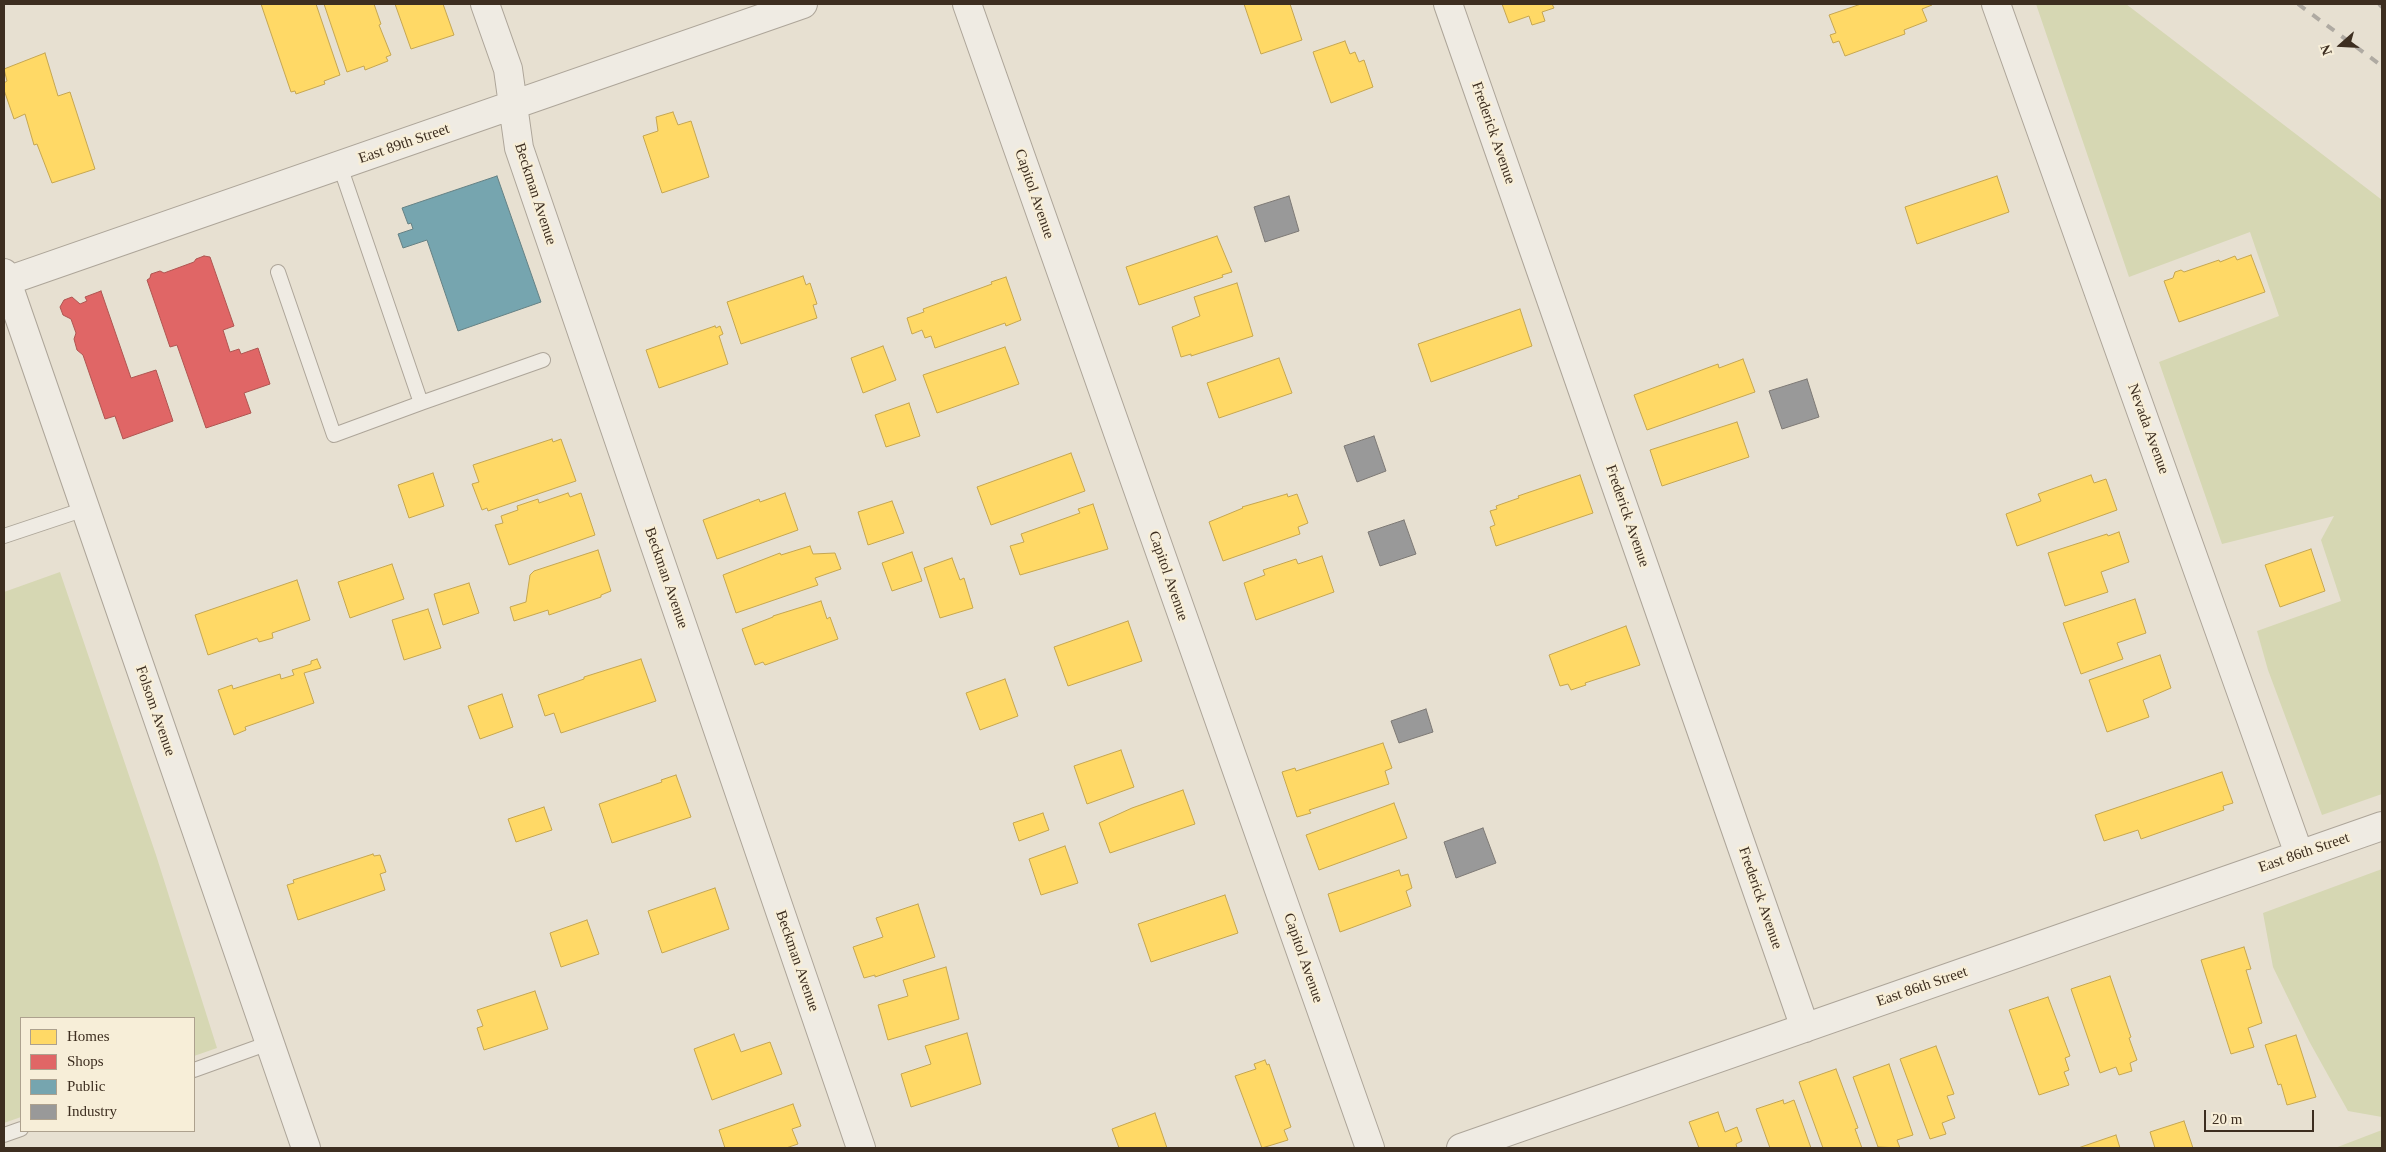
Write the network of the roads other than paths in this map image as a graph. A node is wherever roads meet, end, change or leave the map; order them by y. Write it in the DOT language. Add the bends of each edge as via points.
graph roads {
  1 [pos="485,4"];
  2 [pos="802,4"];
  3 [pos="967,4"];
  4 [pos="1448,4"];
  5 [pos="1996,4"];
  6 [pos="512,107"];
  7 [pos="340,166"];
  8 [pos="278,272"];
  9 [pos="5,278"];
  10 [pos="543,360"];
  11 [pos="421,403"];
  12 [pos="85,509"];
  13 [pos="4,536"];
  14 [pos="2382,826"];
  15 [pos="2300,854"];
  16 [pos="1805,1028"];
  17 [pos="270,1043"];
  18 [pos="195,1070"];
  19 [pos="20,1129"];
  20 [pos="4,1136"];
  21 [pos="306,1148"];
  22 [pos="861,1148"];
  23 [pos="1370,1148"];
  24 [pos="1461,1148"];
  1 -- 6 [label="street, Beckman Avenue" via="508,69"];
  2 -- 6 [label="street, East 89th Street"];
  3 -- 23 [label="street, Capitol Avenue"];
  4 -- 16 [label="street, Frederick Avenue"];
  5 -- 15 [label="street, Nevada Avenue"];
  6 -- 7 [label="street, East 89th Street"];
  6 -- 22 [label="street, Beckman Avenue" via="518,148"];
  7 -- 9 [label="street, East 89th Street"];
  7 -- 11 [label="lane"];
  8 -- 11 [label="lane" via="334,435"];
  9 -- 12 [label="street, Folsom Avenue"];
  10 -- 11 [label="lane"];
  12 -- 13 [label="lane"];
  12 -- 17 [label="street, Folsom Avenue"];
  14 -- 15 [label="street, East 86th Street"];
  15 -- 16 [label="street, East 86th Street"];
  16 -- 24 [label="street, East 86th Street"];
  17 -- 18 [label="lane"];
  17 -- 21 [label="street, Folsom Avenue"];
  19 -- 20 [label="lane"];
}
